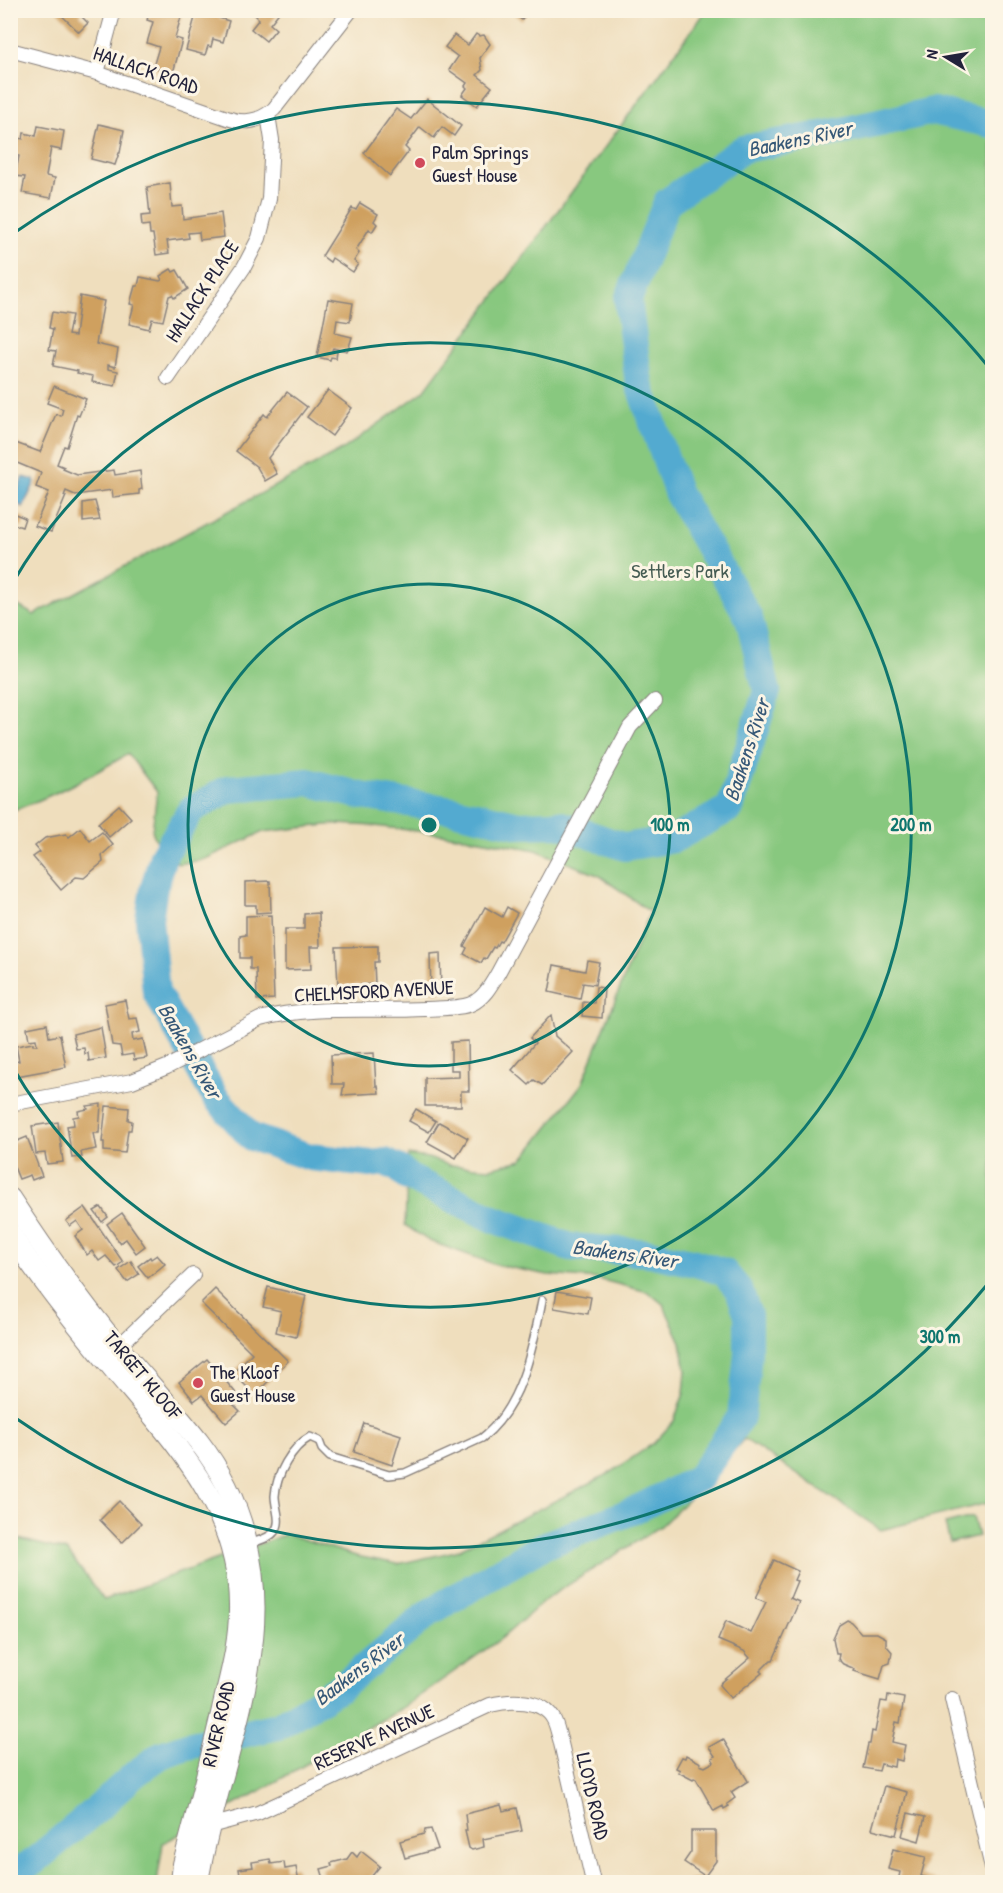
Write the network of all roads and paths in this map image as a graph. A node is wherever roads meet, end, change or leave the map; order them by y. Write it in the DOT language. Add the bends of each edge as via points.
graph roads {
  1 [pos="114,10"];
  2 [pos="351,10"];
  3 [pos="10,50"];
  4 [pos="97,73"];
  5 [pos="268,115"];
  6 [pos="168,378"];
  7 [pos="655,701"];
  8 [pos="10,1104"];
  9 [pos="10,1198"];
  10 [pos="10,1233"];
  11 [pos="193,1275"];
  12 [pos="542,1300"];
  13 [pos="118,1347"];
  14 [pos="249,1544"];
  15 [pos="244,1564"];
  16 [pos="952,1699"];
  17 [pos="554,1718"];
  18 [pos="206,1821"];
  19 [pos="993,1868"];
  20 [pos="181,1882"];
  21 [pos="198,1882"];
  22 [pos="593,1882"];
  1 -- 4 [label="street"];
  2 -- 5 [label="street"];
  3 -- 4 [label="street, HALLACK ROAD"];
  4 -- 5 [label="street, HALLACK ROAD" via="236,121"];
  5 -- 6 [label="street, HALLACK PLACE" via="272,140 269,199 259,238 244,267"];
  7 -- 8 [label="street, CHELMSFORD AVENUE" via="630,727 493,982 473,1003 273,1016 132,1081"];
  9 -- 13 [label="main road, TARGET KLOOF"];
  10 -- 15 [label="main road, TARGET KLOOF" via="113,1368 178,1445"];
  11 -- 13 [label="street"];
  12 -- 14 [label="lane" via="533,1348 517,1390 506,1412 482,1438 389,1475 330,1457 319,1441 310,1437 291,1455 277,1484 279,1520 274,1532"];
  13 -- 14 [label="main road, TARGET KLOOF" via="200,1443 233,1500"];
  14 -- 15 [label="main road, TARGET KLOOF"];
  15 -- 18 [label="main road, RIVER ROAD" via="232,1667"];
  16 -- 19 [label="street"];
  17 -- 18 [label="street, RESERVE AVENUE" via="528,1703 490,1705 258,1813"];
  17 -- 22 [label="street, LLOYD ROAD"];
  18 -- 20 [label="main road, RIVER ROAD" via="183,1864"];
  18 -- 21 [label="main road, RIVER ROAD"];
}
